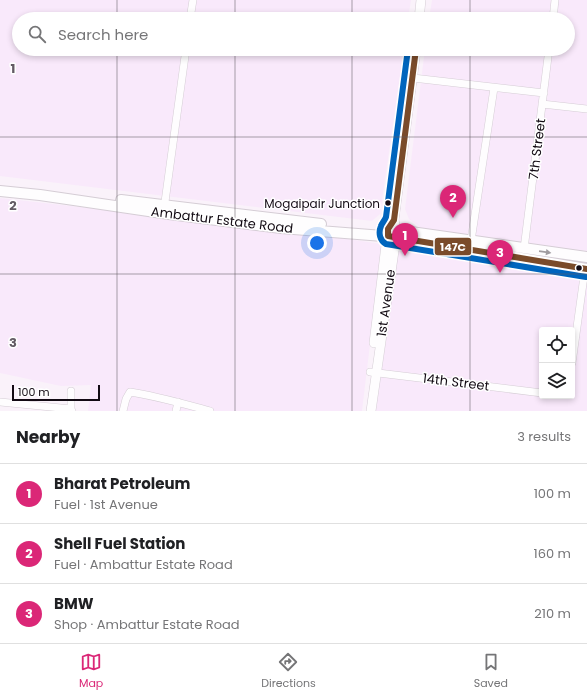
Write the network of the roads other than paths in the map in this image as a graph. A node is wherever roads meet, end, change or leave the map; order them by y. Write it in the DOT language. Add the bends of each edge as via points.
graph roads {
  1 [pos="193,0"];
  2 [pos="421,0"];
  3 [pos="555,0"];
  4 [pos="191,12"];
  5 [pos="420,12"];
  6 [pos="554,12"];
  7 [pos="185,56"];
  8 [pos="415,56"];
  9 [pos="548,56"];
  10 [pos="413,78"];
  11 [pos="494,88"];
  12 [pos="544,93"];
  13 [pos="542,104"];
  14 [pos="587,109"];
  15 [pos="0,186"];
  16 [pos="0,191"];
  17 [pos="164,209"];
  18 [pos="392,231"];
  19 [pos="472,241"];
  20 [pos="524,249"];
  21 [pos="587,257"];
  22 [pos="586,269"];
  23 [pos="575,343"];
  24 [pos="373,372"];
  25 [pos="71,391"];
  26 [pos="539,393"];
  27 [pos="0,402"];
  28 [pos="178,402"];
  29 [pos="71,410"];
  30 [pos="123,411"];
  31 [pos="176,411"];
  32 [pos="210,411"];
  33 [pos="365,411"];
  34 [pos="371,411"];
  1 -- 4 [label="street"];
  2 -- 5 [label="main road"];
  3 -- 6 [label="street"];
  7 -- 17 [label="street"];
  8 -- 10 [label="main road, 1st Avenue"];
  9 -- 12 [label="street, 7th Street"];
  10 -- 11 [label="street"];
  10 -- 18 [label="main road, 1st Avenue"];
  11 -- 12 [label="street"];
  11 -- 19 [label="street"];
  12 -- 13 [label="street, 7th Street"];
  13 -- 14 [label="street"];
  13 -- 20 [label="street, 7th Street"];
  15 -- 17 [label="main road, Ambattur Estate Road"];
  16 -- 17 [label="main road, Ambattur Estate Road"];
  17 -- 18 [label="main road, Ambattur Estate Road"];
  18 -- 19 [label="main road, Ambattur Estate Road"];
  18 -- 22 [label="main road, Ambattur Estate Road"];
  18 -- 24 [label="main road, 1st Avenue"];
  19 -- 20 [label="main road, Ambattur Estate Road"];
  20 -- 21 [label="main road, Ambattur Estate Road, one-way"];
  22 -- 23 [label="street"];
  24 -- 26 [label="street, 14th Street"];
  24 -- 33 [label="main road, 1st Avenue"];
  24 -- 34 [label="main road, 1st Avenue"];
  25 -- 29 [label="street"];
  27 -- 29 [label="street"];
  28 -- 30 [label="street" via="130,392"];
  28 -- 31 [label="street"];
  28 -- 32 [label="street"];
}
